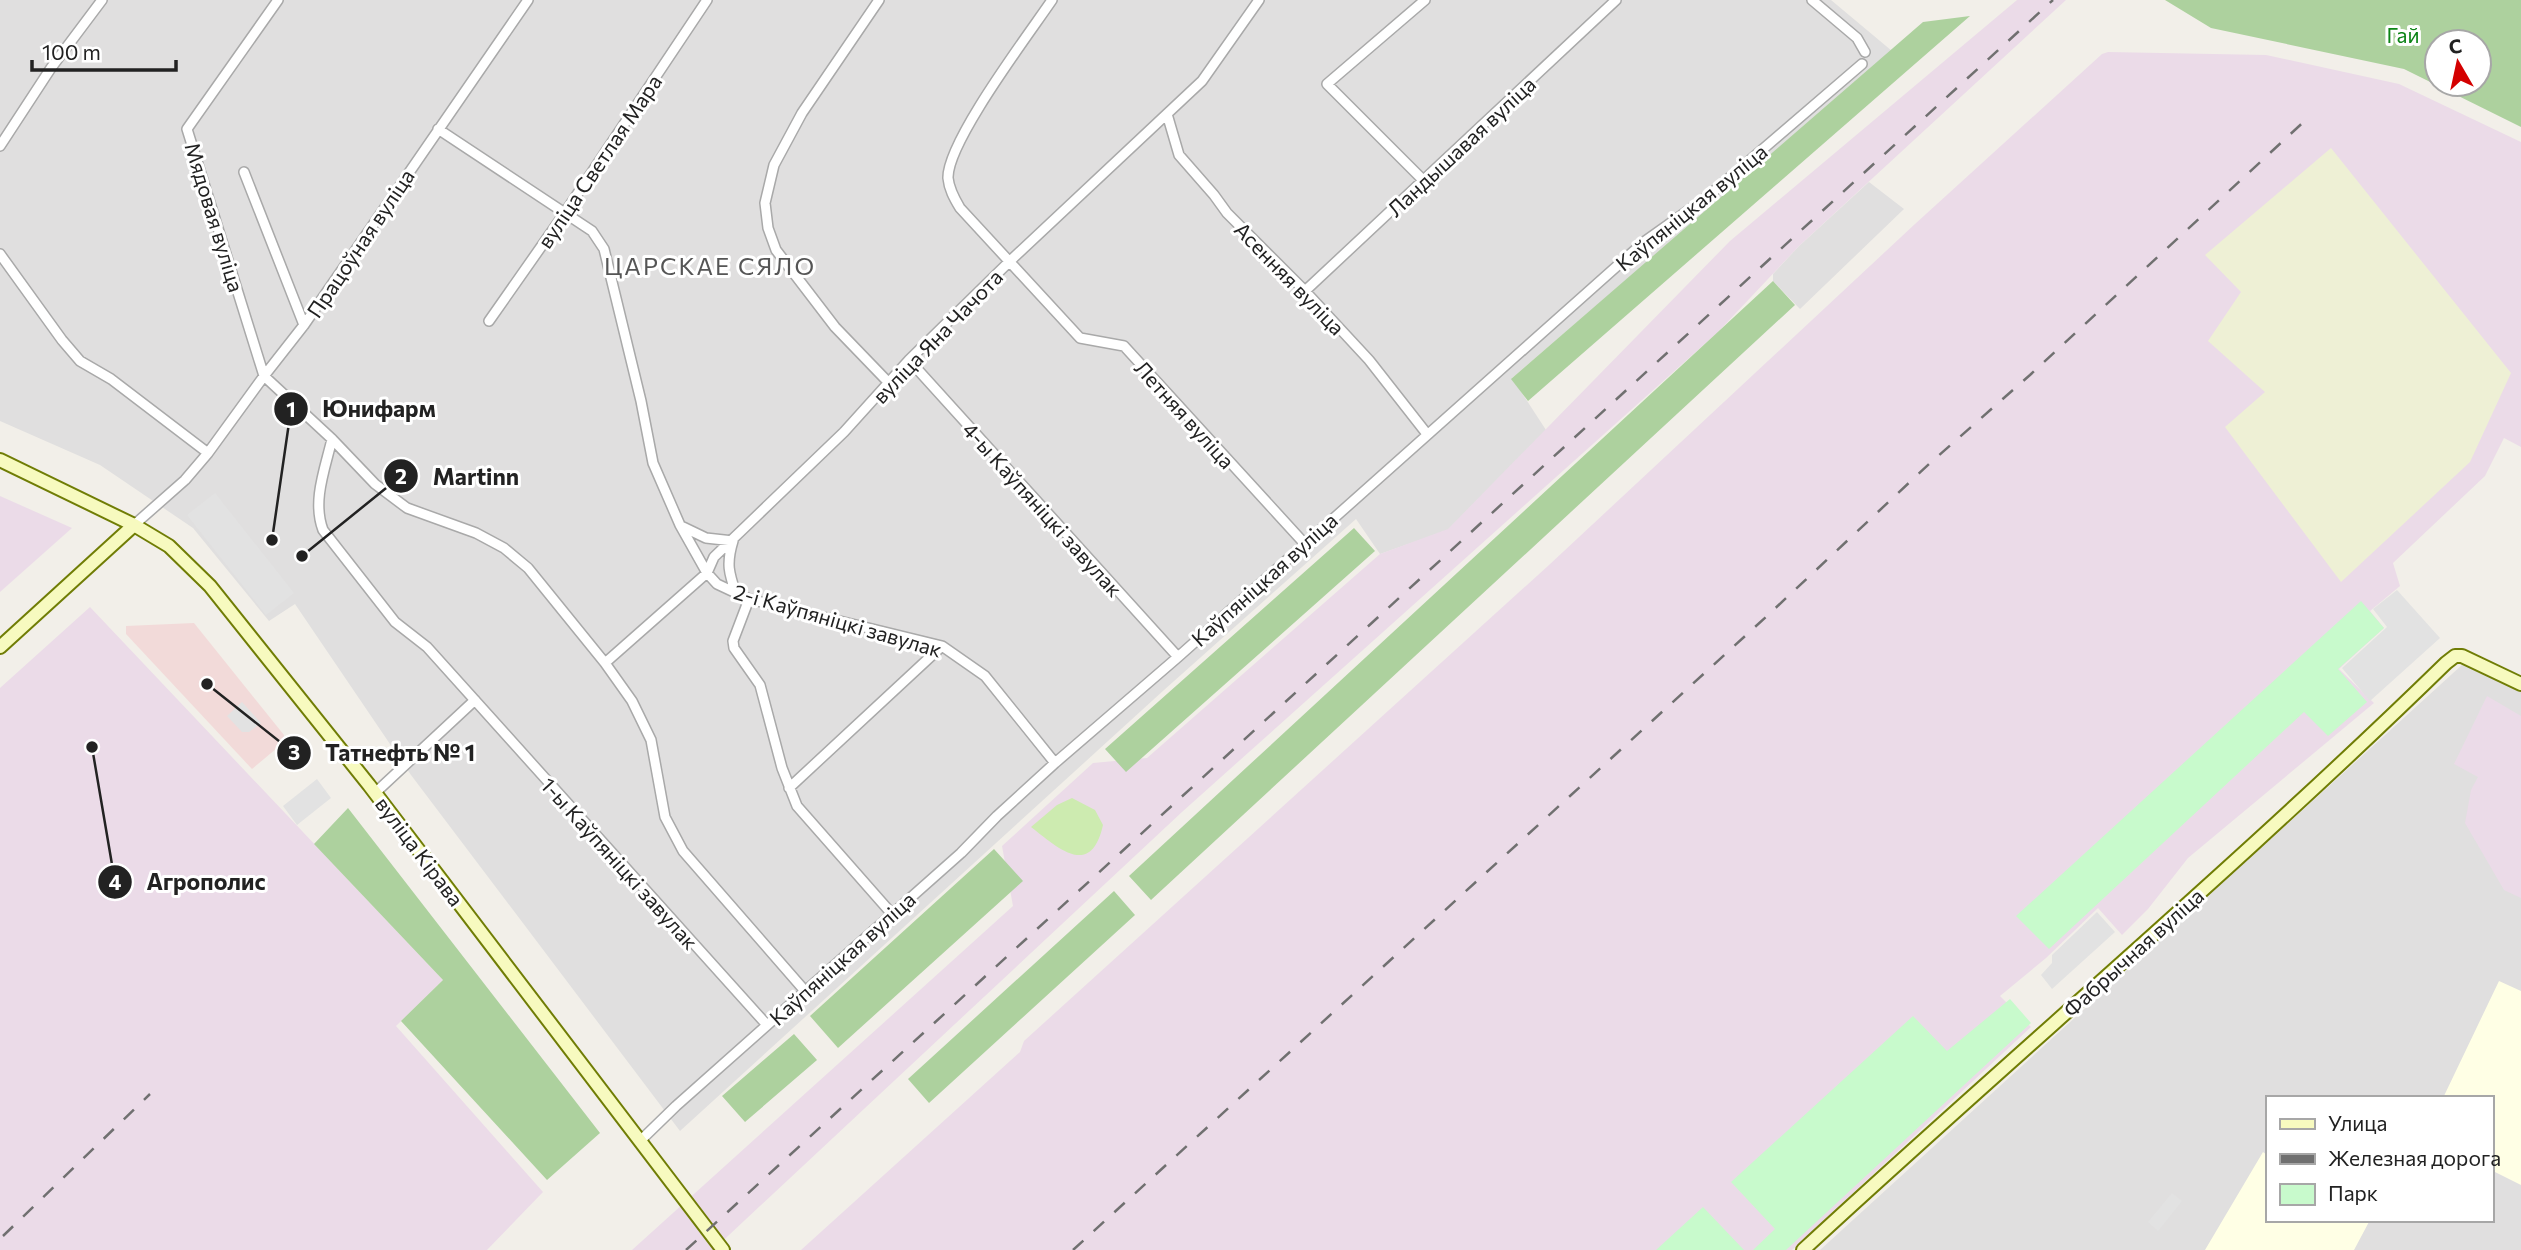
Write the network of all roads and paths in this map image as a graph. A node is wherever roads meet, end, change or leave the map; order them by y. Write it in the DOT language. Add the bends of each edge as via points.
graph roads {
  1 [pos="102,0"];
  2 [pos="278,0"];
  3 [pos="528,0"];
  4 [pos="707,0"];
  5 [pos="879,0"];
  6 [pos="1052,0"];
  7 [pos="1259,0"];
  8 [pos="1425,0"];
  9 [pos="1616,0"];
  10 [pos="1812,0"];
  11 [pos="1865,52"];
  12 [pos="1862,64"];
  13 [pos="1167,114"];
  14 [pos="438,129"];
  15 [pos="0,146"];
  16 [pos="244,172"];
  17 [pos="1424,181"];
  18 [pos="564,214"];
  19 [pos="0,254"];
  20 [pos="1010,261"];
  21 [pos="1306,291"];
  22 [pos="489,321"];
  23 [pos="304,325"];
  24 [pos="909,360"];
  25 [pos="264,376"];
  26 [pos="889,383"];
  27 [pos="1427,434"];
  28 [pos="332,439"];
  29 [pos="208,453"];
  30 [pos="0,460"];
  31 [pos="134,525"];
  32 [pos="680,525"];
  33 [pos="733,541"];
  34 [pos="1304,543"];
  35 [pos="707,573"];
  36 [pos="736,594"];
  37 [pos="749,599"];
  38 [pos="942,646"];
  39 [pos="0,648"];
  40 [pos="1178,657"];
  41 [pos="605,663"];
  42 [pos="2521,684"];
  43 [pos="475,700"];
  44 [pos="1055,763"];
  45 [pos="789,788"];
  46 [pos="375,793"];
  47 [pos="892,914"];
  48 [pos="805,991"];
  49 [pos="767,1025"];
  50 [pos="640,1141"];
  51 [pos="723,1250"];
  52 [pos="1803,1250"];
  1 -- 15 [label="street"];
  2 -- 25 [label="street, Мядовая вуліца" via="187,129"];
  3 -- 14 [label="street, Працоўная вуліца"];
  4 -- 18 [label="street, вуліца Светлая Мара"];
  5 -- 26 [label="street" via="802,113 774,165 765,203 776,250 835,327"];
  6 -- 20 [label="street, Летняя вуліца" via="964,131 948,176 960,208"];
  7 -- 13 [label="street, вуліца Яна Чачота" via="1202,81"];
  8 -- 17 [label="street" via="1327,84"];
  9 -- 17 [label="street, Ландышавая вуліца"];
  10 -- 11 [label="street" via="1857,38"];
  12 -- 27 [label="street, Каўпяніцкая вуліца" via="1706,198 1644,242"];
  13 -- 20 [label="street, вуліца Яна Чачота"];
  13 -- 21 [label="street, Асенняя вуліца" via="1179,155 1227,213"];
  14 -- 18 [label="street, 2-і Каўпяніцкі завулак"];
  14 -- 23 [label="street, Працоўная вуліца"];
  16 -- 23 [label="street"];
  17 -- 21 [label="street, Ландышавая вуліца"];
  18 -- 22 [label="street, вуліца Светлая Мара"];
  18 -- 32 [label="street, 2-і Каўпяніцкі завулак" via="592,231 604,249 653,463"];
  19 -- 29 [label="street" via="80,361"];
  20 -- 24 [label="street, вуліца Яна Чачота"];
  20 -- 34 [label="street, Летняя вуліца" via="1080,338 1124,346"];
  21 -- 27 [label="street, Асенняя вуліца" via="1369,360"];
  23 -- 25 [label="street, Працоўная вуліца"];
  24 -- 26 [label="street, вуліца Яна Чачота"];
  24 -- 40 [label="street, 4-ы Каўпяніцкі завулак"];
  25 -- 28 [label="street"];
  25 -- 29 [label="street, Працоўная вуліца"];
  26 -- 33 [label="street, вуліца Яна Чачота"];
  27 -- 34 [label="street, Каўпяніцкая вуліца"];
  28 -- 41 [label="street" via="375,484 407,508 504,548 528,568"];
  28 -- 43 [label="street, 1-ы Каўпяніцкі завулак" via="318,502 323,530 395,622 427,647"];
  29 -- 31 [label="street, Працоўная вуліца"];
  30 -- 31 [label="main road, вуліца Кірава"];
  31 -- 39 [label="main road"];
  31 -- 46 [label="main road, вуліца Кірава" via="169,546 210,586"];
  32 -- 33 [label="street" via="706,538"];
  32 -- 35 [label="street, 2-і Каўпяніцкі завулак"];
  33 -- 35 [label="street, вуліца Яна Чачота" via="714,558"];
  33 -- 36 [label="street" via="728,559"];
  34 -- 40 [label="street, Каўпяніцкая вуліца"];
  35 -- 36 [label="street, 2-і Каўпяніцкі завулак"];
  35 -- 41 [label="street, вуліца Яна Чачота"];
  36 -- 37 [label="street, 2-і Каўпяніцкі завулак"];
  37 -- 38 [label="street, 2-і Каўпяніцкі завулак"];
  37 -- 45 [label="street" via="733,641 760,685"];
  38 -- 44 [label="street, 2-і Каўпяніцкі завулак" via="985,676"];
  38 -- 45 [label="street"];
  40 -- 44 [label="street, Каўпяніцкая вуліца"];
  41 -- 48 [label="street" via="632,701 651,740 665,817 683,851"];
  42 -- 52 [label="main road, Фабрычная вуліца" via="2462,656 2446,663 2206,888"];
  43 -- 46 [label="street"];
  43 -- 49 [label="street, 1-ы Каўпяніцкі завулак"];
  44 -- 47 [label="street, Каўпяніцкая вуліца"];
  45 -- 47 [label="street" via="797,806"];
  46 -- 50 [label="main road, вуліца Кірава"];
  47 -- 48 [label="street, Каўпяніцкая вуліца"];
  48 -- 49 [label="street, Каўпяніцкая вуліца"];
  49 -- 50 [label="street, Каўпяніцкая вуліца"];
  50 -- 51 [label="main road, вуліца Кірава"];
}
